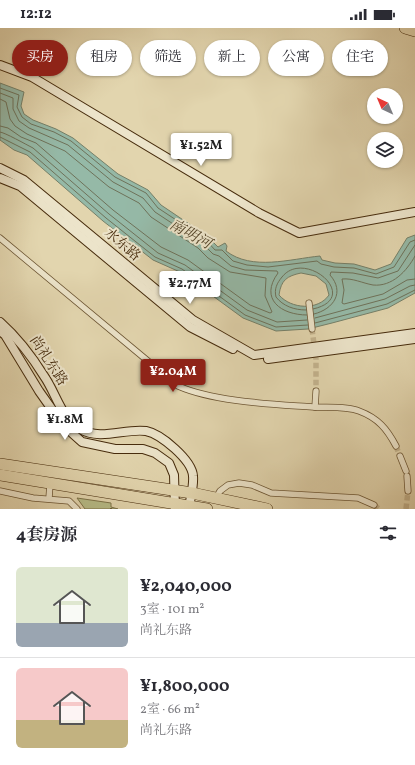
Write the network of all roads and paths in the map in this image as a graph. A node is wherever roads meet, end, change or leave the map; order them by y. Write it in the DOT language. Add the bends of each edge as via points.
graph roads {
  1 [pos="405,28"];
  2 [pos="415,32"];
  3 [pos="0,65"];
  4 [pos="0,168"];
  5 [pos="0,178"];
  6 [pos="415,212"];
  7 [pos="0,238"];
  8 [pos="309,304"];
  9 [pos="0,322"];
  10 [pos="312,329"];
  11 [pos="0,331"];
  12 [pos="415,333"];
  13 [pos="415,340"];
  14 [pos="316,391"];
  15 [pos="315,407"];
  16 [pos="396,446"];
  17 [pos="400,456"];
  18 [pos="0,464"];
  19 [pos="0,475"];
  20 [pos="50,484"];
  21 [pos="0,491"];
  22 [pos="175,491"];
  23 [pos="408,491"];
  24 [pos="192,493"];
  25 [pos="49,498"];
  26 [pos="216,498"];
  27 [pos="374,505"];
  28 [pos="175,506"];
  29 [pos="189,507"];
  30 [pos="77,509"];
  31 [pos="207,509"];
  32 [pos="267,509"];
  1 -- 2 [label="highway"];
  3 -- 6 [label="main road" via="32,76 259,214 299,233"];
  4 -- 12 [label="main road, 水东路" via="24,180 193,320 254,355"];
  5 -- 13 [label="main road, 水东路" via="20,186 190,327 255,361"];
  7 -- 15 [label="street" via="178,386 202,396"];
  8 -- 10 [label="street"];
  9 -- 24 [label="main road, 尚礼东路" via="18,338 45,377 65,414 80,429 111,434 147,431 166,440 182,455 193,474"];
  11 -- 22 [label="main road, 尚礼东路" via="63,425 82,442 115,449 142,449 155,453 168,463 174,475"];
  14 -- 15 [label="street"];
  15 -- 16 [label="street" via="358,410 387,429"];
  17 -- 23 [label="street" via="407,474"];
  18 -- 22 [label="highway"];
  19 -- 20 [label="highway"];
  20 -- 25 [label="street"];
  20 -- 28 [label="highway"];
  21 -- 25 [label="street" via="33,498"];
  22 -- 24 [label="highway"];
  22 -- 28 [label="main road, 尚礼东路"];
  24 -- 26 [label="highway"];
  24 -- 29 [label="main road, 尚礼东路"];
  25 -- 30 [label="street" via="69,501"];
  26 -- 27 [label="street" via="228,485 239,482 271,493 358,498"];
  26 -- 32 [label="highway"];
  28 -- 29 [label="highway"];
  29 -- 31 [label="highway"];
}
